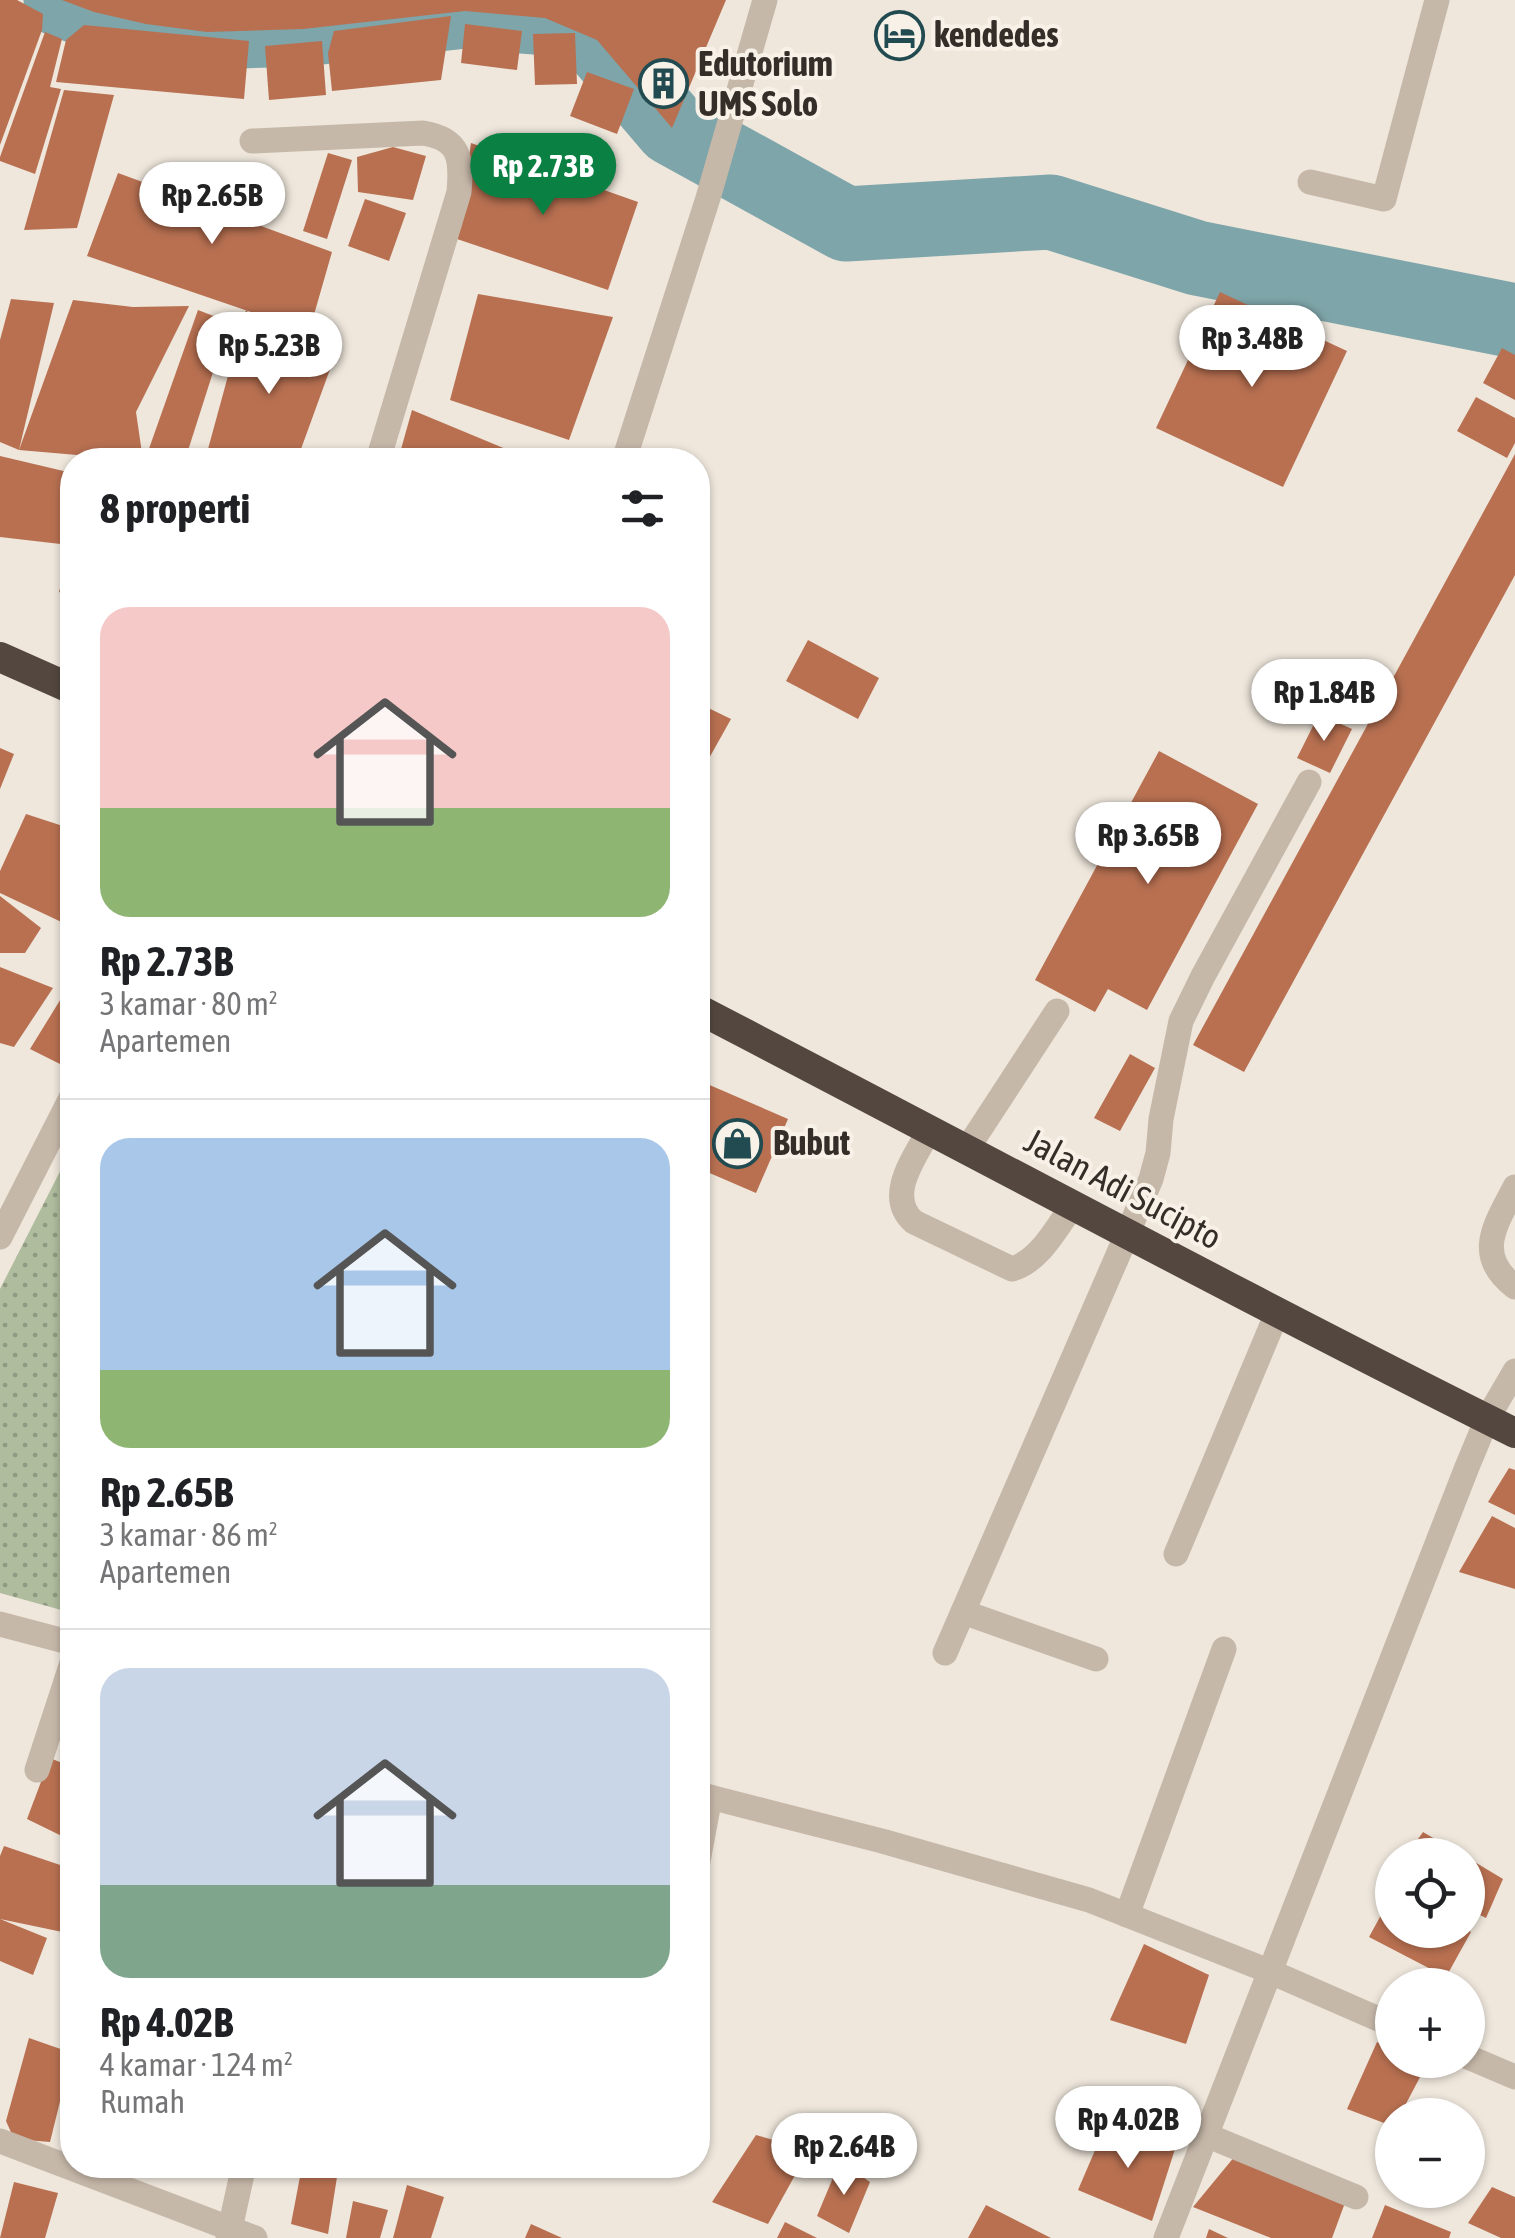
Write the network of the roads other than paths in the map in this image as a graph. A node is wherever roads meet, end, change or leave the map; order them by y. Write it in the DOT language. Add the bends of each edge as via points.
graph roads {
  1 [pos="765,0"];
  2 [pos="1436,0"];
  3 [pos="252,141"];
  4 [pos="1310,182"];
  5 [pos="382,448"];
  6 [pos="628,448"];
  7 [pos="0,657"];
  8 [pos="60,684"];
  9 [pos="1308,782"];
  10 [pos="1057,1012"];
  11 [pos="710,1015"];
  12 [pos="60,1119"];
  13 [pos="930,1129"];
  14 [pos="967,1149"];
  15 [pos="1515,1186"];
  16 [pos="1073,1205"];
  17 [pos="1126,1234"];
  18 [pos="0,1236"];
  19 [pos="1515,1288"];
  20 [pos="1277,1313"];
  21 [pos="1515,1370"];
  22 [pos="1487,1419"];
  23 [pos="1515,1433"];
  24 [pos="1176,1554"];
  25 [pos="963,1612"];
  26 [pos="0,1624"];
  27 [pos="60,1640"];
  28 [pos="1224,1649"];
  29 [pos="945,1653"];
  30 [pos="1096,1660"];
  31 [pos="60,1700"];
  32 [pos="37,1770"];
  33 [pos="710,1798"];
  34 [pos="1127,1915"];
  35 [pos="1271,1972"];
  36 [pos="1375,2018"];
  37 [pos="1485,2064"];
  38 [pos="1515,2077"];
  39 [pos="1206,2135"];
  40 [pos="0,2141"];
  41 [pos="60,2165"];
  42 [pos="94,2178"];
  43 [pos="243,2178"];
  44 [pos="1356,2197"];
  45 [pos="238,2235"];
  46 [pos="1166,2238"];
  1 -- 6 [label="street"];
  2 -- 4 [label="street" via="1384,200"];
  3 -- 5 [label="street" via="422,133 446,141 459,156 459,192"];
  7 -- 8 [label="highway"];
  9 -- 17 [label="street" via="1181,1021 1158,1154"];
  10 -- 14 [label="street"];
  11 -- 13 [label="highway, Jalan Adi Sucipto"];
  12 -- 18 [label="street"];
  13 -- 14 [label="highway, Jalan Adi Sucipto"];
  13 -- 16 [label="street" via="900,1194 914,1222 1012,1269 1040,1250"];
  14 -- 16 [label="highway, Jalan Adi Sucipto"];
  15 -- 19 [label="street" via="1490,1246"];
  16 -- 17 [label="highway, Jalan Adi Sucipto"];
  17 -- 20 [label="highway, Jalan Adi Sucipto"];
  17 -- 25 [label="street"];
  20 -- 22 [label="highway, Jalan Adi Sucipto"];
  20 -- 24 [label="street"];
  21 -- 22 [label="street"];
  22 -- 23 [label="highway, Jalan Adi Sucipto"];
  22 -- 35 [label="street"];
  25 -- 29 [label="street"];
  25 -- 30 [label="street"];
  26 -- 27 [label="street"];
  28 -- 34 [label="street"];
  31 -- 32 [label="street"];
  33 -- 34 [label="street"];
  34 -- 35 [label="street"];
  35 -- 36 [label="street"];
  35 -- 39 [label="street"];
  37 -- 38 [label="street"];
  39 -- 44 [label="street"];
  39 -- 46 [label="street"];
  40 -- 41 [label="street"];
  42 -- 45 [label="street"];
  43 -- 45 [label="street"];
}
